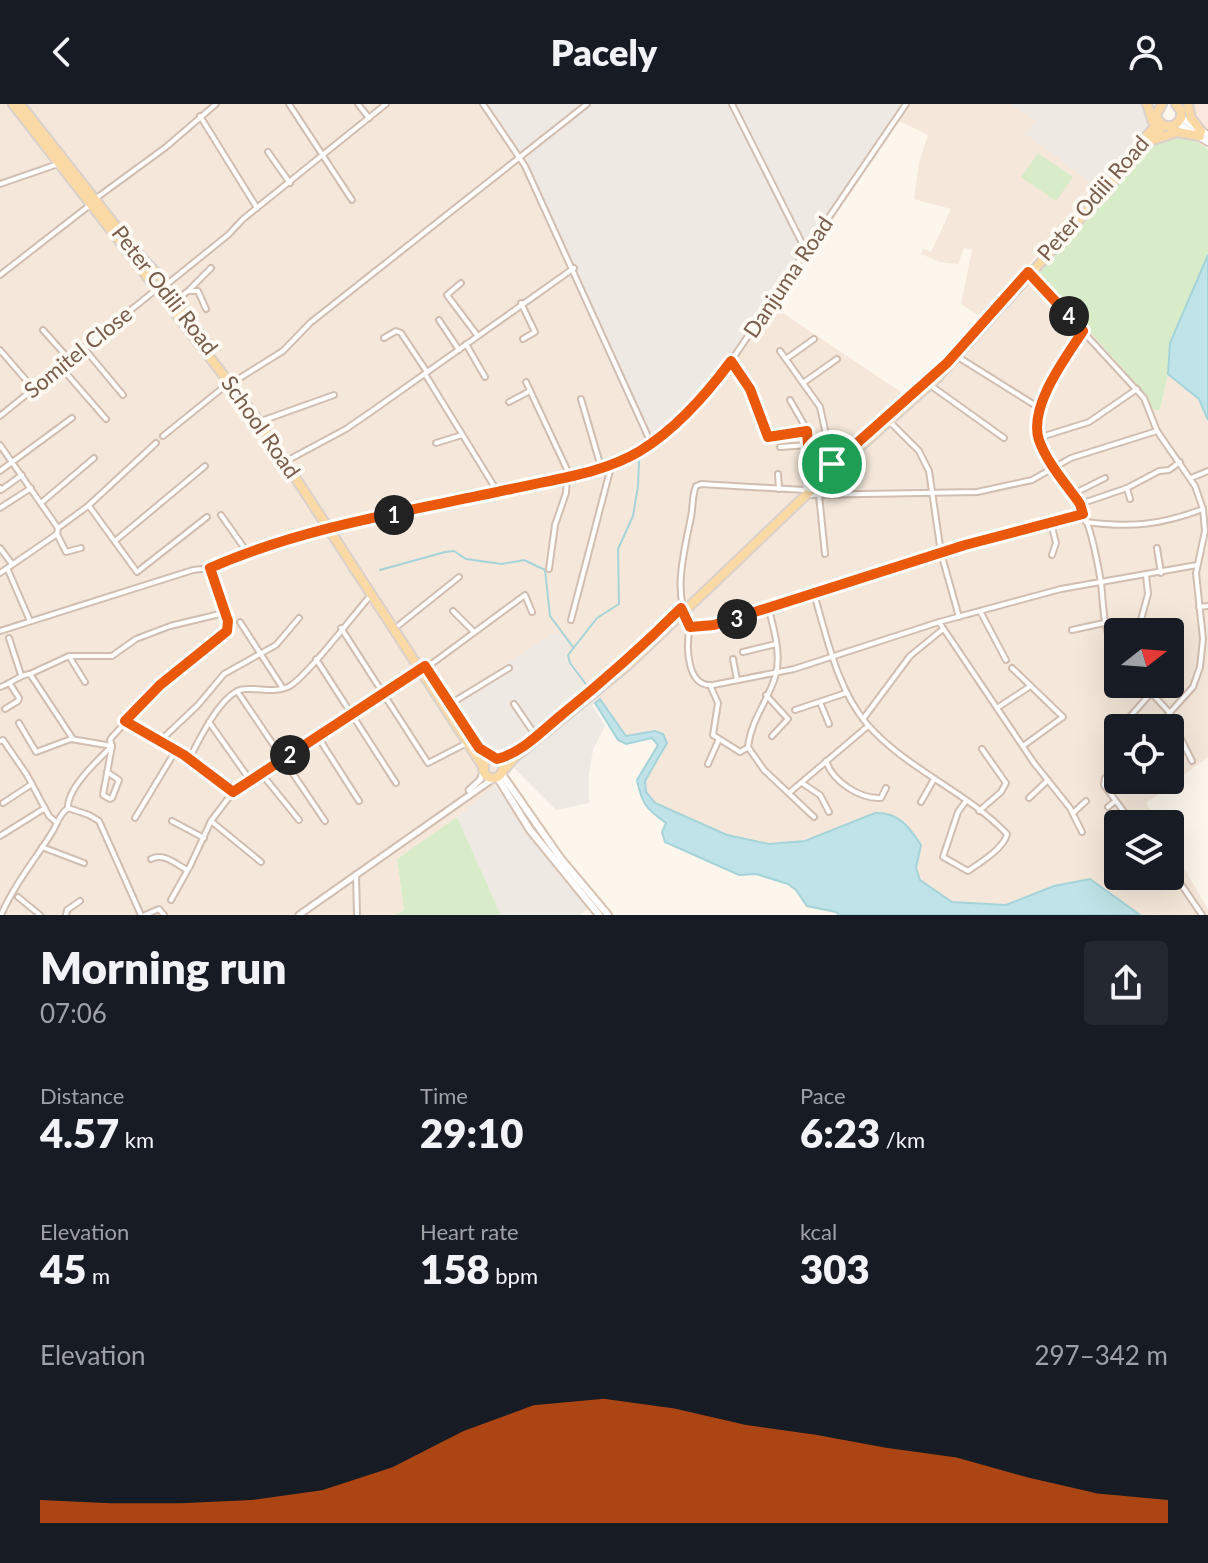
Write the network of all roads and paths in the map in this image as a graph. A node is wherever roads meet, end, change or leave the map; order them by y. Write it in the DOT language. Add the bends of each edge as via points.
graph roads {
  1 [pos="13,104"];
  2 [pos="20,104"];
  3 [pos="216,104"];
  4 [pos="289,104"];
  5 [pos="358,104"];
  6 [pos="386,104"];
  7 [pos="483,104"];
  8 [pos="587,104"];
  9 [pos="732,104"];
  10 [pos="906,104"];
  11 [pos="1156,105"];
  12 [pos="1181,105"];
  13 [pos="200,116"];
  14 [pos="369,118"];
  15 [pos="1179,120"];
  16 [pos="1161,124"];
  17 [pos="1150,132"];
  18 [pos="1204,136"];
  19 [pos="1149,142"];
  20 [pos="268,152"];
  21 [pos="520,156"];
  22 [pos="323,157"];
  23 [pos="58,164"];
  24 [pos="290,183"];
  25 [pos="0,184"];
  26 [pos="352,200"];
  27 [pos="93,202"];
  28 [pos="257,208"];
  29 [pos="808,249"];
  30 [pos="211,268"];
  31 [pos="574,268"];
  32 [pos="1030,274"];
  33 [pos="0,275"];
  34 [pos="461,283"];
  35 [pos="161,288"];
  36 [pos="188,291"];
  37 [pos="175,301"];
  38 [pos="521,303"];
  39 [pos="206,309"];
  40 [pos="439,320"];
  41 [pos="43,330"];
  42 [pos="1083,331"];
  43 [pos="477,336"];
  44 [pos="384,338"];
  45 [pos="523,339"];
  46 [pos="814,339"];
  47 [pos="466,344"];
  48 [pos="83,347"];
  49 [pos="0,350"];
  50 [pos="459,350"];
  51 [pos="780,351"];
  52 [pos="958,357"];
  53 [pos="69,359"];
  54 [pos="786,359"];
  55 [pos="837,359"];
  56 [pos="731,361"];
  57 [pos="60,366"];
  58 [pos="426,373"];
  59 [pos="485,377"];
  60 [pos="232,382"];
  61 [pos="526,382"];
  62 [pos="803,383"];
  63 [pos="930,385"];
  64 [pos="33,389"];
  65 [pos="1137,389"];
  66 [pos="530,391"];
  67 [pos="123,395"];
  68 [pos="334,395"];
  69 [pos="581,399"];
  70 [pos="790,400"];
  71 [pos="0,402"];
  72 [pos="509,402"];
  73 [pos="7,409"];
  74 [pos="1041,409"];
  75 [pos="0,416"];
  76 [pos="72,418"];
  77 [pos="106,419"];
  78 [pos="264,420"];
  79 [pos="889,421"];
  80 [pos="807,431"];
  81 [pos="1157,431"];
  82 [pos="462,435"];
  83 [pos="163,436"];
  84 [pos="1004,438"];
  85 [pos="1038,438"];
  86 [pos="156,443"];
  87 [pos="436,443"];
  88 [pos="651,443"];
  89 [pos="0,445"];
  90 [pos="809,445"];
  91 [pos="780,447"];
  92 [pos="94,458"];
  93 [pos="290,459"];
  94 [pos="1180,462"];
  95 [pos="12,463"];
  96 [pos="612,463"];
  97 [pos="832,464"];
  98 [pos="205,466"];
  99 [pos="601,467"];
  100 [pos="1054,467"];
  101 [pos="0,471"];
  102 [pos="1208,471"];
  103 [pos="778,474"];
  104 [pos="22,475"];
  105 [pos="569,477"];
  106 [pos="1105,478"];
  107 [pos="1191,478"];
  108 [pos="0,488"];
  109 [pos="31,488"];
  110 [pos="1127,488"];
  111 [pos="779,489"];
  112 [pos="807,490"];
  113 [pos="497,492"];
  114 [pos="933,494"];
  115 [pos="1073,494"];
  116 [pos="819,495"];
  117 [pos="1130,499"];
  118 [pos="41,503"];
  119 [pos="1080,504"];
  120 [pos="88,506"];
  121 [pos="0,508"];
  122 [pos="1203,509"];
  123 [pos="1083,514"];
  124 [pos="221,515"];
  125 [pos="207,517"];
  126 [pos="1086,522"];
  127 [pos="1051,523"];
  128 [pos="333,529"];
  129 [pos="57,531"];
  130 [pos="115,541"];
  131 [pos="0,548"];
  132 [pos="81,548"];
  133 [pos="1157,548"];
  134 [pos="247,552"];
  135 [pos="941,553"];
  136 [pos="825,554"];
  137 [pos="1052,555"];
  138 [pos="12,564"];
  139 [pos="1197,565"];
  140 [pos="210,568"];
  141 [pos="549,569"];
  142 [pos="8,570"];
  143 [pos="0,573"];
  144 [pos="1161,573"];
  145 [pos="1146,575"];
  146 [pos="459,577"];
  147 [pos="1101,581"];
  148 [pos="372,593"];
  149 [pos="813,594"];
  150 [pos="1208,606"];
  151 [pos="1199,607"];
  152 [pos="682,610"];
  153 [pos="769,610"];
  154 [pos="453,611"];
  155 [pos="980,611"];
  156 [pos="532,612"];
  157 [pos="224,613"];
  158 [pos="959,617"];
  159 [pos="299,618"];
  160 [pos="1141,618"];
  161 [pos="571,620"];
  162 [pos="30,621"];
  163 [pos="240,622"];
  164 [pos="939,622"];
  165 [pos="1104,623"];
  166 [pos="399,625"];
  167 [pos="690,627"];
  168 [pos="341,628"];
  169 [pos="943,629"];
  170 [pos="1072,630"];
  171 [pos="0,631"];
  172 [pos="474,632"];
  173 [pos="9,638"];
  174 [pos="776,644"];
  175 [pos="743,652"];
  176 [pos="261,655"];
  177 [pos="69,656"];
  178 [pos="833,658"];
  179 [pos="316,659"];
  180 [pos="733,659"];
  181 [pos="1006,660"];
  182 [pos="424,667"];
  183 [pos="509,668"];
  184 [pos="1012,668"];
  185 [pos="30,674"];
  186 [pos="776,674"];
  187 [pos="21,675"];
  188 [pos="737,680"];
  189 [pos="85,682"];
  190 [pos="10,684"];
  191 [pos="710,685"];
  192 [pos="0,687"];
  193 [pos="1029,687"];
  194 [pos="283,688"];
  195 [pos="237,691"];
  196 [pos="847,692"];
  197 [pos="384,694"];
  198 [pos="766,695"];
  199 [pos="1147,698"];
  200 [pos="1155,698"];
  201 [pos="820,702"];
  202 [pos="450,704"];
  203 [pos="514,704"];
  204 [pos="997,708"];
  205 [pos="5,709"];
  206 [pos="795,710"];
  207 [pos="1133,714"];
  208 [pos="1169,714"];
  209 [pos="351,715"];
  210 [pos="863,719"];
  211 [pos="125,721"];
  212 [pos="209,722"];
  213 [pos="19,723"];
  214 [pos="829,724"];
  215 [pos="868,726"];
  216 [pos="536,736"];
  217 [pos="772,736"];
  218 [pos="318,737"];
  219 [pos="74,739"];
  220 [pos="719,739"];
  221 [pos="0,741"];
  222 [pos="160,741"];
  223 [pos="469,741"];
  224 [pos="1184,745"];
  225 [pos="112,746"];
  226 [pos="1023,746"];
  227 [pos="748,747"];
  228 [pos="982,749"];
  229 [pos="176,750"];
  230 [pos="495,758"];
  231 [pos="189,759"];
  232 [pos="283,759"];
  233 [pos="826,761"];
  234 [pos="1192,761"];
  235 [pos="708,764"];
  236 [pos="484,769"];
  237 [pos="107,772"];
  238 [pos="261,773"];
  239 [pos="498,775"];
  240 [pos="934,779"];
  241 [pos="250,780"];
  242 [pos="1048,780"];
  243 [pos="396,783"];
  244 [pos="802,783"];
  245 [pos="32,784"];
  246 [pos="886,788"];
  247 [pos="233,792"];
  248 [pos="789,793"];
  249 [pos="1110,794"];
  250 [pos="467,795"];
  251 [pos="1029,798"];
  252 [pos="359,801"];
  253 [pos="966,801"];
  254 [pos="1086,801"];
  255 [pos="921,802"];
  256 [pos="1114,802"];
  257 [pos="3,803"];
  258 [pos="1108,807"];
  259 [pos="45,808"];
  260 [pos="68,808"];
  261 [pos="1121,810"];
  262 [pos="979,811"];
  263 [pos="829,812"];
  264 [pos="1073,813"];
  265 [pos="814,817"];
  266 [pos="135,818"];
  267 [pos="299,820"];
  268 [pos="172,821"];
  269 [pos="211,821"];
  270 [pos="325,821"];
  271 [pos="57,823"];
  272 [pos="1082,832"];
  273 [pos="0,836"];
  274 [pos="204,838"];
  275 [pos="42,847"];
  276 [pos="151,859"];
  277 [pos="261,862"];
  278 [pos="84,863"];
  279 [pos="187,870"];
  280 [pos="356,874"];
  281 [pos="1184,889"];
  282 [pos="18,897"];
  283 [pos="171,900"];
  284 [pos="80,901"];
  285 [pos="1,915"];
  286 [pos="40,915"];
  287 [pos="66,915"];
  288 [pos="143,915"];
  289 [pos="164,915"];
  290 [pos="299,915"];
  291 [pos="357,915"];
  292 [pos="599,915"];
  293 [pos="608,915"];
  294 [pos="1202,915"];
  1 -- 23 [label="main road, School Road"];
  2 -- 27 [label="main road"];
  3 -- 13 [label="street"];
  4 -- 22 [label="street"];
  5 -- 14 [label="street"];
  6 -- 14 [label="street, Somitel Close"];
  7 -- 21 [label="street"];
  8 -- 21 [label="street"];
  9 -- 29 [label="street"];
  10 -- 29 [label="street, Danjuma Road"];
  11 -- 16 [label="main road"];
  11 -- 17 [label="main road"];
  12 -- 15 [label="main road"];
  12 -- 18 [label="main road"];
  13 -- 27 [label="street"];
  13 -- 28 [label="street"];
  14 -- 22 [label="street, Somitel Close"];
  15 -- 16 [label="main road" via="1171,126"];
  15 -- 18 [label="main road"];
  16 -- 17 [label="main road, Peter Odili Road"];
  16 -- 19 [label="main road, Peter Odili Road"];
  17 -- 32 [label="main road, Peter Odili Road"];
  18 -- 19 [label="main road" via="1177,132"];
  19 -- 32 [label="main road, Peter Odili Road"];
  20 -- 24 [label="street"];
  21 -- 31 [label="street"];
  21 -- 60 [label="street" via="310,323 283,351"];
  22 -- 24 [label="street, Somitel Close"];
  22 -- 26 [label="street"];
  23 -- 25 [label="street"];
  23 -- 27 [label="main road, School Road"];
  24 -- 28 [label="street, Somitel Close"];
  27 -- 33 [label="street"];
  27 -- 35 [label="main road, School Road"];
  28 -- 35 [label="street, Somitel Close"];
  29 -- 56 [label="street, Danjuma Road"];
  30 -- 36 [label="street"];
  31 -- 38 [label="street"];
  31 -- 88 [label="street"];
  32 -- 42 [label="street"];
  32 -- 52 [label="main road, Peter Odili Road"];
  32 -- 97 [label="main road, Peter Odili Road" via="947,363"];
  34 -- 43 [label="street" via="447,295"];
  35 -- 37 [label="main road, Peter Odili Road"];
  35 -- 48 [label="street, Somitel Close"];
  35 -- 60 [label="main road, School Road"];
  36 -- 37 [label="street"];
  36 -- 39 [label="street" via="198,291"];
  37 -- 60 [label="main road, Peter Odili Road"];
  38 -- 43 [label="street"];
  38 -- 45 [label="street" via="535,332"];
  40 -- 50 [label="street"];
  41 -- 53 [label="street"];
  42 -- 65 [label="street"];
  42 -- 74 [label="street"];
  43 -- 47 [label="street"];
  44 -- 58 [label="street" via="401,333"];
  46 -- 54 [label="street"];
  47 -- 50 [label="street"];
  47 -- 59 [label="street"];
  48 -- 53 [label="street, Somitel Close"];
  48 -- 67 [label="street"];
  49 -- 64 [label="street"];
  50 -- 58 [label="street"];
  51 -- 54 [label="street"];
  52 -- 63 [label="main road, Peter Odili Road"];
  52 -- 74 [label="street"];
  53 -- 57 [label="street, Somitel Close"];
  54 -- 62 [label="street"];
  55 -- 62 [label="street"];
  56 -- 80 [label="street" via="750,389 768,437"];
  56 -- 88 [label="street, Danjuma Road" via="693,407"];
  57 -- 64 [label="street, Somitel Close"];
  57 -- 77 [label="street"];
  58 -- 82 [label="street"];
  58 -- 93 [label="street" via="346,429"];
  60 -- 78 [label="main road, Peter Odili Road"];
  60 -- 83 [label="street"];
  60 -- 128 [label="main road, School Road"];
  61 -- 66 [label="street"];
  62 -- 97 [label="street" via="824,418"];
  63 -- 79 [label="main road, Peter Odili Road"];
  63 -- 84 [label="street"];
  64 -- 73 [label="street, Somitel Close"];
  65 -- 81 [label="street"];
  65 -- 85 [label="street" via="1089,422"];
  66 -- 72 [label="street"];
  66 -- 105 [label="street"];
  68 -- 78 [label="street"];
  69 -- 99 [label="street"];
  70 -- 80 [label="street"];
  71 -- 73 [label="street"];
  73 -- 75 [label="street, Somitel Close"];
  74 -- 85 [label="street"];
  76 -- 95 [label="street"];
  78 -- 93 [label="main road, Peter Odili Road"];
  79 -- 112 [label="main road, Peter Odili Road"];
  79 -- 114 [label="street" via="919,451"];
  80 -- 90 [label="street"];
  81 -- 94 [label="street"];
  81 -- 100 [label="street"];
  82 -- 87 [label="street"];
  82 -- 113 [label="street"];
  85 -- 100 [label="street"];
  86 -- 120 [label="street"];
  88 -- 96 [label="street, Danjuma Road"];
  89 -- 95 [label="street"];
  90 -- 91 [label="street"];
  90 -- 112 [label="street"];
  92 -- 118 [label="street"];
  93 -- 128 [label="main road, Peter Odili Road"];
  94 -- 107 [label="street"];
  94 -- 110 [label="street"];
  95 -- 101 [label="street"];
  95 -- 104 [label="street"];
  96 -- 99 [label="street, Danjuma Road"];
  96 -- 161 [label="street"];
  97 -- 112 [label="main road, Peter Odili Road"];
  98 -- 130 [label="street"];
  99 -- 105 [label="street, Danjuma Road"];
  100 -- 114 [label="street" via="1015,485"];
  100 -- 115 [label="street"];
  102 -- 107 [label="street"];
  103 -- 111 [label="street"];
  104 -- 108 [label="street"];
  104 -- 109 [label="street"];
  105 -- 113 [label="street, Danjuma Road"];
  105 -- 141 [label="street"];
  106 -- 115 [label="street"];
  107 -- 122 [label="street"];
  109 -- 118 [label="street"];
  109 -- 121 [label="street"];
  110 -- 117 [label="street"];
  110 -- 119 [label="street"];
  111 -- 112 [label="street"];
  111 -- 152 [label="street" via="696,486 684,544"];
  112 -- 116 [label="street"];
  112 -- 152 [label="main road, Peter Odili Road"];
  113 -- 128 [label="street, Danjuma Road"];
  114 -- 116 [label="street"];
  114 -- 135 [label="street"];
  115 -- 119 [label="street"];
  116 -- 136 [label="street"];
  118 -- 129 [label="street"];
  119 -- 123 [label="street"];
  120 -- 129 [label="street"];
  120 -- 130 [label="street"];
  122 -- 126 [label="street" via="1132,527"];
  122 -- 139 [label="street" via="1205,531"];
  123 -- 126 [label="street"];
  123 -- 127 [label="street"];
  124 -- 134 [label="street"];
  125 -- 130 [label="street" via="137,572"];
  126 -- 147 [label="street"];
  127 -- 135 [label="street"];
  127 -- 137 [label="street" via="1056,543"];
  128 -- 134 [label="street, Danjuma Road"];
  128 -- 148 [label="main road, School Road"];
  128 -- 166 [label="main road, Peter Odili Road"];
  129 -- 132 [label="street" via="66,552"];
  129 -- 138 [label="street"];
  131 -- 138 [label="street"];
  133 -- 144 [label="street"];
  134 -- 140 [label="street, Danjuma Road"];
  135 -- 149 [label="street"];
  135 -- 158 [label="street"];
  138 -- 142 [label="street"];
  139 -- 144 [label="street"];
  139 -- 151 [label="street"];
  140 -- 157 [label="street"];
  140 -- 162 [label="street, Danjuma Road"];
  142 -- 143 [label="street"];
  142 -- 162 [label="street"];
  144 -- 145 [label="street"];
  145 -- 147 [label="street"];
  145 -- 160 [label="street"];
  146 -- 166 [label="street"];
  147 -- 155 [label="street"];
  147 -- 165 [label="street"];
  148 -- 168 [label="street"];
  148 -- 182 [label="main road, School Road"];
  149 -- 153 [label="street"];
  149 -- 178 [label="street"];
  150 -- 151 [label="street"];
  151 -- 208 [label="street" via="1200,667 1193,687"];
  152 -- 167 [label="street"];
  152 -- 216 [label="main road, Peter Odili Road"];
  152 -- 239 [label="main road, Peter Odili Road" via="623,669"];
  153 -- 167 [label="street"];
  153 -- 174 [label="street"];
  154 -- 172 [label="street"];
  155 -- 158 [label="street"];
  155 -- 181 [label="street"];
  156 -- 172 [label="street" via="525,595"];
  157 -- 177 [label="street" via="136,639 112,656"];
  157 -- 211 [label="street" via="227,631"];
  158 -- 164 [label="street"];
  159 -- 176 [label="street" via="284,639"];
  162 -- 171 [label="street, Danjuma Road"];
  163 -- 176 [label="street"];
  164 -- 169 [label="street"];
  164 -- 178 [label="street"];
  165 -- 170 [label="street"];
  166 -- 182 [label="main road, Peter Odili Road"];
  167 -- 191 [label="street" via="690,662 698,681"];
  168 -- 179 [label="street"];
  168 -- 197 [label="street"];
  169 -- 204 [label="street"];
  169 -- 210 [label="street" via="910,656"];
  172 -- 182 [label="street"];
  173 -- 187 [label="street"];
  174 -- 175 [label="street"];
  174 -- 186 [label="street"];
  176 -- 194 [label="street"];
  176 -- 222 [label="street" via="224,674"];
  177 -- 185 [label="street"];
  177 -- 189 [label="street"];
  178 -- 186 [label="street"];
  178 -- 196 [label="street"];
  179 -- 194 [label="street"];
  179 -- 209 [label="street"];
  180 -- 188 [label="street"];
  182 -- 197 [label="street"];
  182 -- 202 [label="main road, Peter Odili Road"];
  182 -- 223 [label="main road, School Road"];
  183 -- 202 [label="street"];
  184 -- 193 [label="street"];
  185 -- 187 [label="street"];
  185 -- 219 [label="street"];
  186 -- 188 [label="street"];
  186 -- 198 [label="street"];
  187 -- 190 [label="street"];
  188 -- 191 [label="street"];
  190 -- 192 [label="street"];
  190 -- 205 [label="street" via="19,698"];
  191 -- 220 [label="street" via="718,703 712,732"];
  193 -- 204 [label="street"];
  193 -- 226 [label="street" via="1063,717"];
  194 -- 195 [label="street"];
  195 -- 212 [label="street"];
  195 -- 232 [label="street"];
  196 -- 201 [label="street"];
  196 -- 210 [label="street"];
  197 -- 209 [label="street"];
  197 -- 223 [label="street" via="428,763"];
  198 -- 217 [label="street" via="788,719"];
  198 -- 227 [label="street" via="752,723"];
  199 -- 207 [label="street"];
  200 -- 208 [label="street"];
  201 -- 206 [label="street"];
  201 -- 214 [label="street"];
  202 -- 230 [label="main road, Peter Odili Road" via="479,748"];
  203 -- 216 [label="street"];
  204 -- 226 [label="street"];
  209 -- 218 [label="street"];
  209 -- 243 [label="street"];
  210 -- 215 [label="street"];
  211 -- 222 [label="street"];
  211 -- 225 [label="street" via="110,740"];
  212 -- 231 [label="street"];
  212 -- 241 [label="street"];
  213 -- 219 [label="street" via="36,752"];
  215 -- 233 [label="street"];
  215 -- 240 [label="street"];
  216 -- 230 [label="main road, Peter Odili Road" via="513,753"];
  218 -- 232 [label="street"];
  218 -- 252 [label="street"];
  219 -- 225 [label="street"];
  220 -- 227 [label="street" via="742,753"];
  220 -- 235 [label="street"];
  221 -- 245 [label="street"];
  222 -- 229 [label="street"];
  223 -- 236 [label="main road, School Road"];
  224 -- 234 [label="street"];
  225 -- 237 [label="street"];
  225 -- 260 [label="street" via="91,766"];
  226 -- 242 [label="street"];
  227 -- 248 [label="street"];
  228 -- 262 [label="street" via="1006,783"];
  229 -- 231 [label="street"];
  229 -- 266 [label="street"];
  230 -- 236 [label="main road" via="486,761"];
  230 -- 239 [label="main road" via="502,763"];
  231 -- 247 [label="street"];
  232 -- 238 [label="street"];
  232 -- 270 [label="street"];
  233 -- 244 [label="street"];
  233 -- 246 [label="street" via="858,795 881,798"];
  236 -- 239 [label="main road" via="487,775"];
  236 -- 250 [label="street"];
  237 -- 237 [label="street" via="119,782 110,799 103,795"];
  238 -- 241 [label="street"];
  238 -- 267 [label="street"];
  239 -- 250 [label="street"];
  239 -- 292 [label="main road" via="530,830"];
  239 -- 293 [label="main road"];
  240 -- 253 [label="street"];
  240 -- 255 [label="street"];
  241 -- 247 [label="street"];
  242 -- 251 [label="street"];
  242 -- 264 [label="street"];
  244 -- 248 [label="street"];
  244 -- 263 [label="street" via="820,795"];
  245 -- 257 [label="street"];
  245 -- 259 [label="street"];
  247 -- 269 [label="street"];
  248 -- 265 [label="street"];
  249 -- 256 [label="street"];
  250 -- 280 [label="street"];
  253 -- 262 [label="street"];
  253 -- 262 [label="street" via="943,857 964,870 1008,836"];
  254 -- 264 [label="street"];
  256 -- 258 [label="street"];
  256 -- 261 [label="street"];
  259 -- 271 [label="street"];
  259 -- 273 [label="street"];
  260 -- 271 [label="street"];
  260 -- 288 [label="street" via="99,821"];
  264 -- 272 [label="street"];
  268 -- 274 [label="street"];
  269 -- 274 [label="street"];
  269 -- 277 [label="street"];
  271 -- 275 [label="street"];
  274 -- 279 [label="street"];
  275 -- 278 [label="street"];
  275 -- 285 [label="street"];
  276 -- 279 [label="street" via="164,857"];
  279 -- 283 [label="street"];
  280 -- 290 [label="street"];
  280 -- 291 [label="street"];
  281 -- 294 [label="street"];
  282 -- 286 [label="street"];
  284 -- 287 [label="street"];
  288 -- 289 [label="street" via="159,909"];
}
